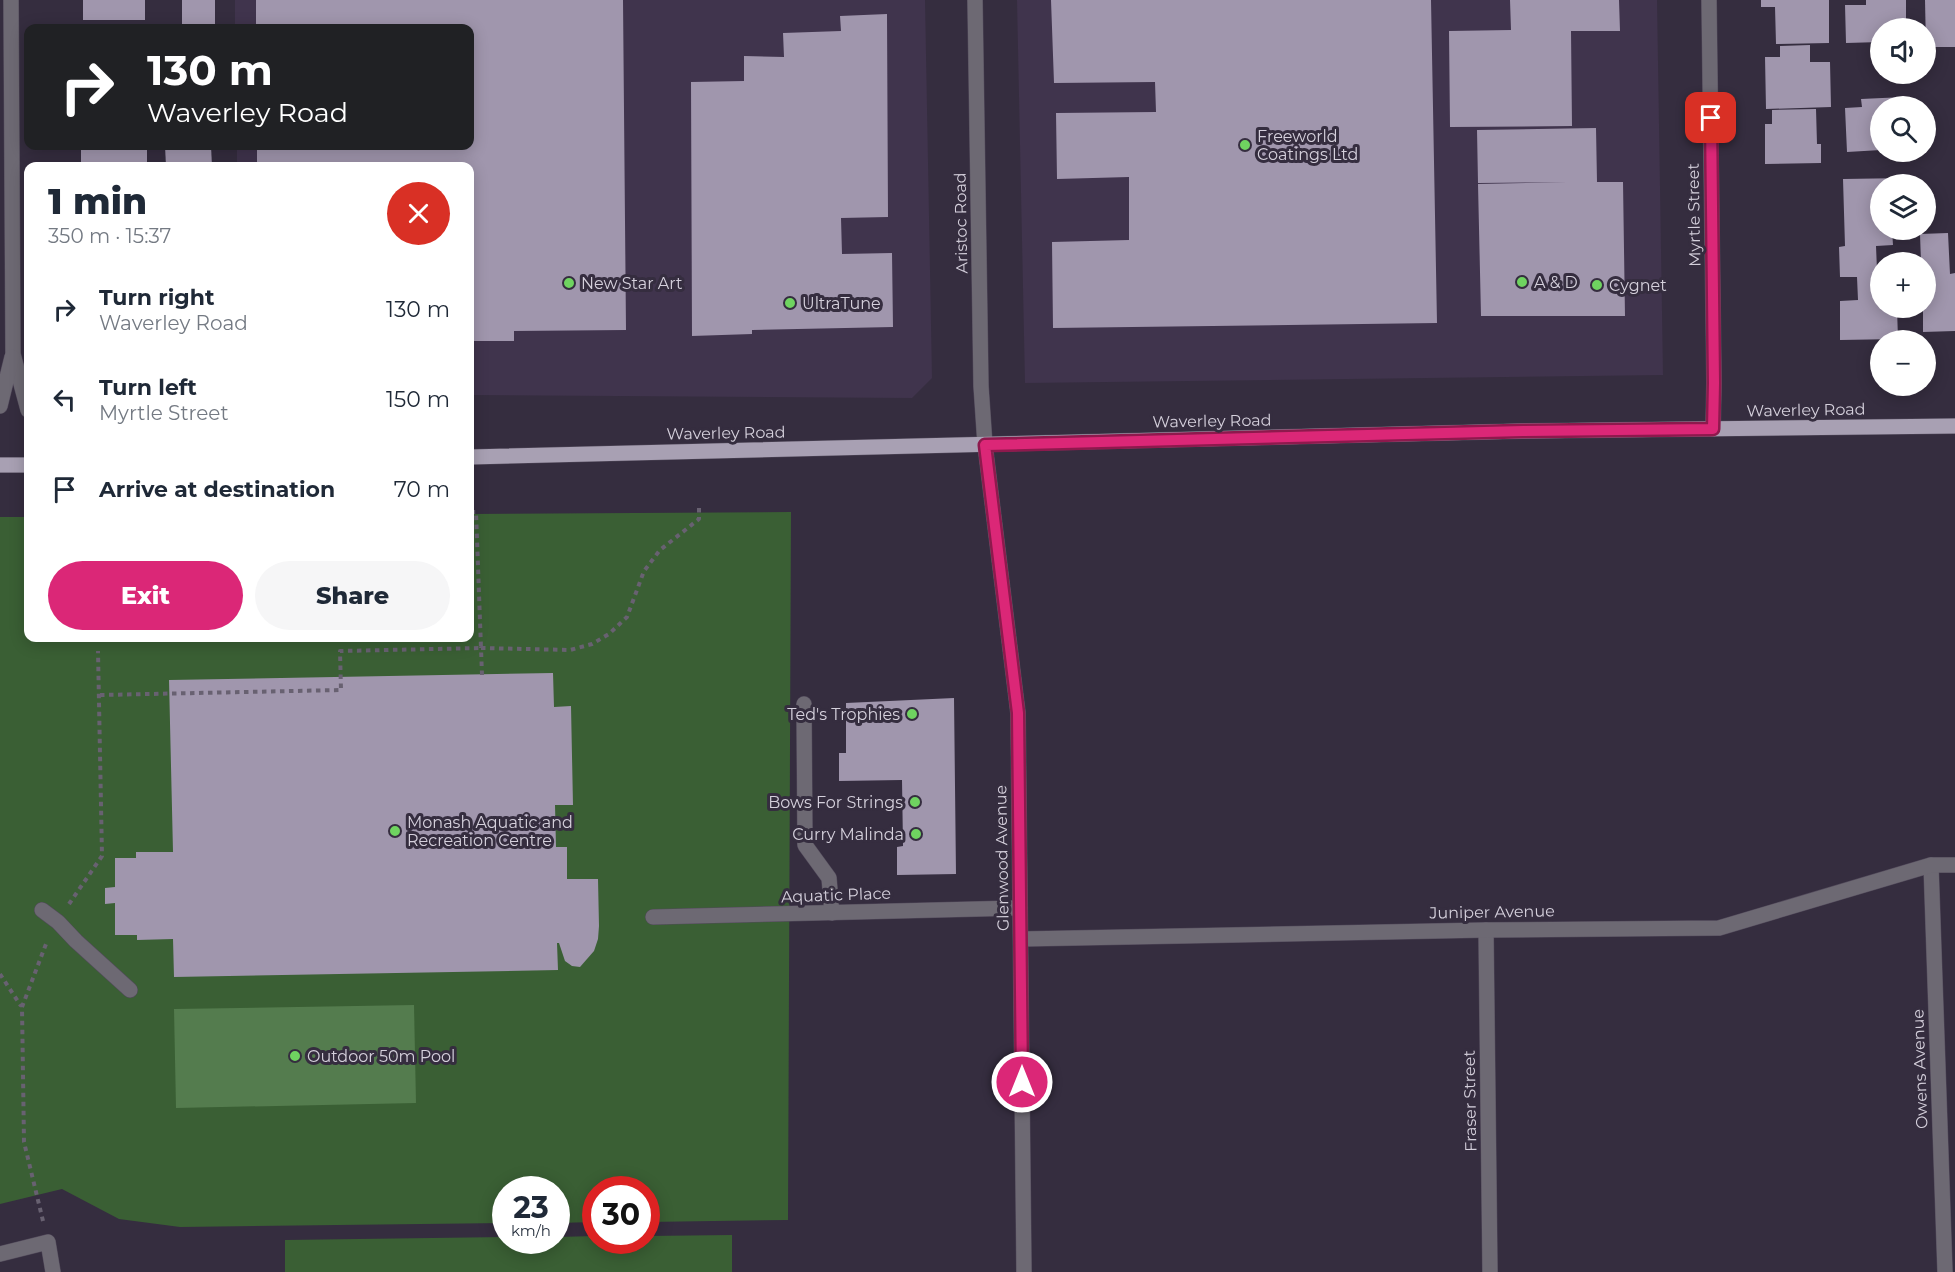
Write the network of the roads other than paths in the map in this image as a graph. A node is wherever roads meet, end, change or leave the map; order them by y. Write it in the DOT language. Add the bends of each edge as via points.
graph roads {
  1 [pos="10,0"];
  2 [pos="975,0"];
  3 [pos="1709,0"];
  4 [pos="13,354"];
  5 [pos="24,398"];
  6 [pos="0,406"];
  7 [pos="1955,426"];
  8 [pos="1713,429"];
  9 [pos="985,445"];
  10 [pos="474,457"];
  11 [pos="0,465"];
  12 [pos="24,465"];
  13 [pos="804,704"];
  14 [pos="1931,865"];
  15 [pos="1955,865"];
  16 [pos="1020,908"];
  17 [pos="42,910"];
  18 [pos="832,913"];
  19 [pos="653,917"];
  20 [pos="1486,930"];
  21 [pos="1021,939"];
  22 [pos="130,990"];
  23 [pos="0,1254"];
  24 [pos="53,1272"];
  25 [pos="1024,1272"];
  26 [pos="1490,1272"];
  27 [pos="1946,1272"];
  1 -- 4 [label="street"];
  2 -- 9 [label="street, Aristoc Road"];
  3 -- 8 [label="street, Myrtle Street"];
  4 -- 5 [label="street"];
  4 -- 6 [label="street"];
  7 -- 8 [label="main road, Waverley Road"];
  8 -- 9 [label="main road, Waverley Road"];
  9 -- 10 [label="main road, Waverley Road"];
  9 -- 16 [label="street, Glenwood Avenue" via="1018,713"];
  11 -- 12 [label="main road"];
  13 -- 18 [label="street" via="805,845 829,878"];
  14 -- 15 [label="street, Juniper Avenue"];
  14 -- 20 [label="street, Juniper Avenue" via="1719,928"];
  14 -- 27 [label="street, Owens Avenue"];
  16 -- 18 [label="street, Aquatic Place"];
  16 -- 21 [label="street, Glenwood Avenue"];
  17 -- 22 [label="street"];
  18 -- 19 [label="street, Aquatic Place"];
  20 -- 21 [label="street, Juniper Avenue"];
  20 -- 26 [label="street, Fraser Street"];
  21 -- 25 [label="street, Glenwood Avenue"];
  23 -- 24 [label="street" via="48,1242"];
}
